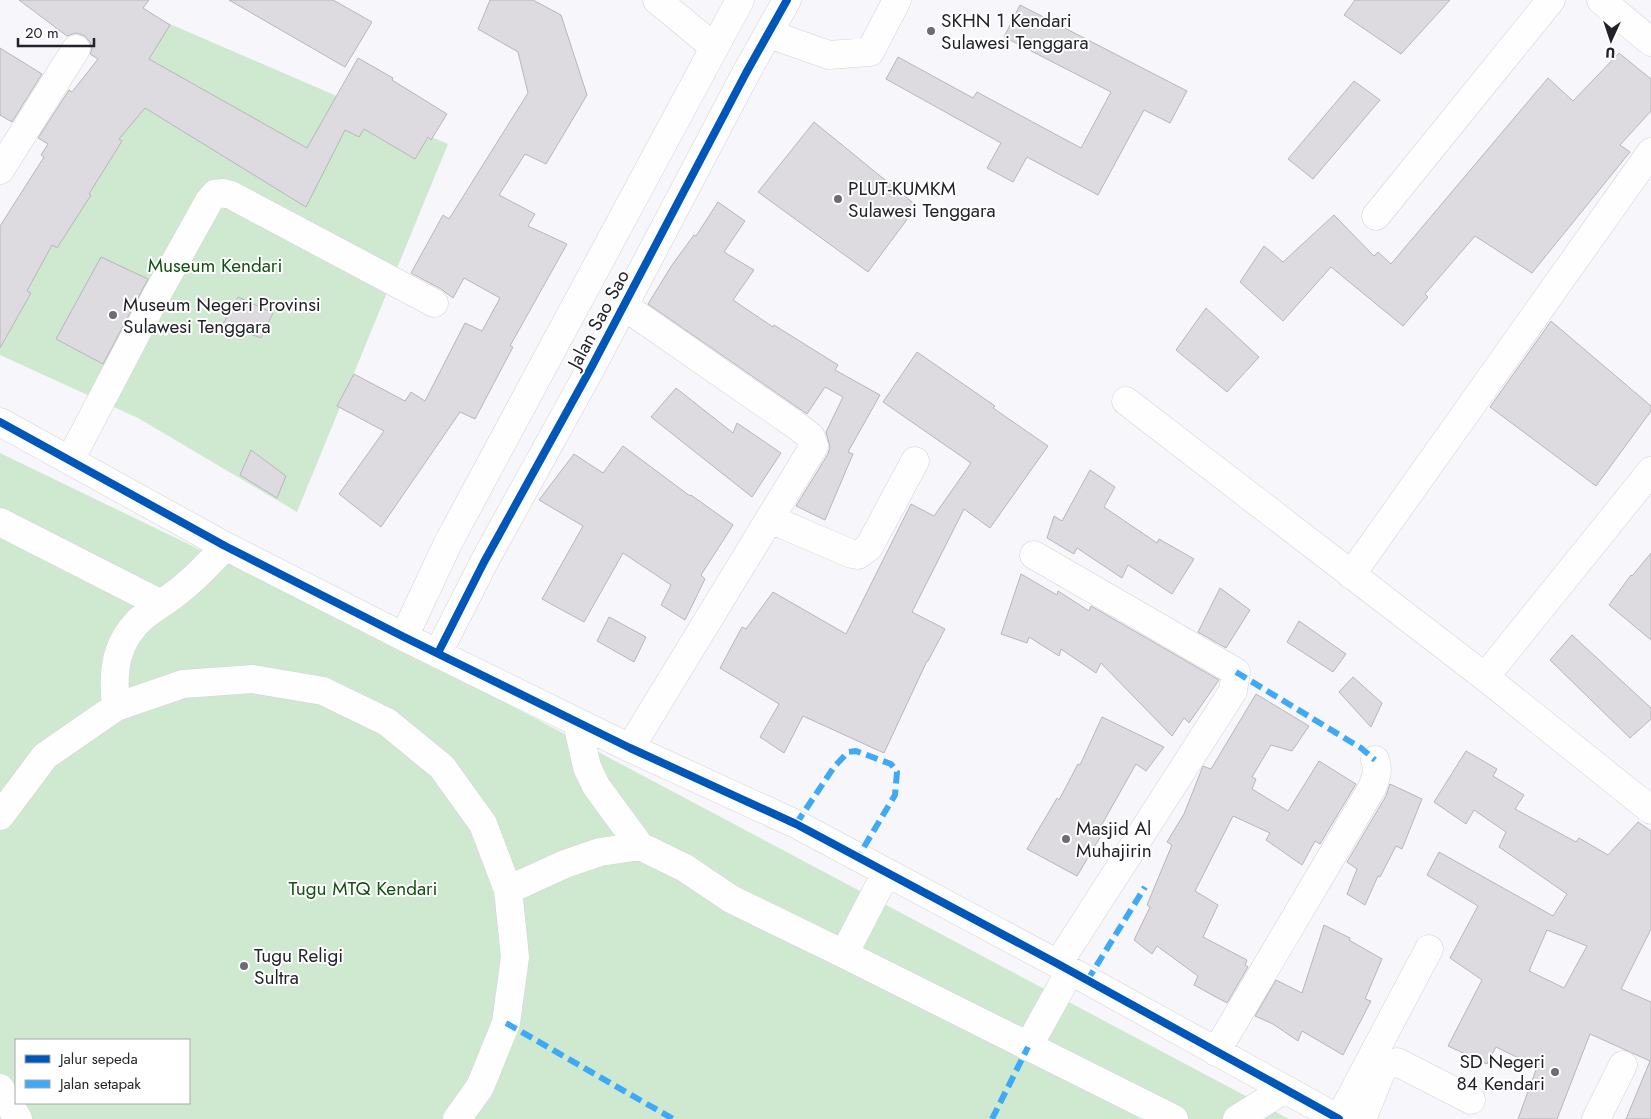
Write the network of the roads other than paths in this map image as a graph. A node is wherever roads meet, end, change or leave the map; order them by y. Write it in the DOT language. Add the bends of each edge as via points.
graph roads {
  1 [pos="657,0"];
  2 [pos="740,0"];
  3 [pos="787,0"];
  4 [pos="896,0"];
  5 [pos="1551,0"];
  6 [pos="1601,0"];
  7 [pos="769,34"];
  8 [pos="1651,42"];
  9 [pos="714,47"];
  10 [pos="76,49"];
  11 [pos="1651,152"];
  12 [pos="0,170"];
  13 [pos="1376,216"];
  14 [pos="434,303"];
  15 [pos="624,306"];
  16 [pos="1126,401"];
  17 [pos="0,422"];
  18 [pos="70,460"];
  19 [pos="914,461"];
  20 [pos="1651,471"];
  21 [pos="770,519"];
  22 [pos="0,522"];
  23 [pos="225,546"];
  24 [pos="1034,555"];
  25 [pos="1351,575"];
  26 [pos="161,604"];
  27 [pos="404,637"];
  28 [pos="438,654"];
  29 [pos="1485,678"];
  30 [pos="116,707"];
  31 [pos="577,722"];
  32 [pos="630,748"];
  33 [pos="1375,760"];
  34 [pos="1651,810"];
  35 [pos="0,816"];
  36 [pos="640,846"];
  37 [pos="886,873"];
  38 [pos="508,890"];
  39 [pos="1429,949"];
  40 [pos="844,954"];
  41 [pos="1064,968"];
  42 [pos="1028,1047"];
  43 [pos="1216,1052"];
  44 [pos="1624,1065"];
  45 [pos="0,1088"];
  46 [pos="1283,1090"];
  47 [pos="1471,1100"];
  48 [pos="18,1119"];
  49 [pos="457,1119"];
  50 [pos="1174,1119"];
  51 [pos="1236,1119"];
  52 [pos="1339,1119"];
  53 [pos="1362,1119"];
  54 [pos="1596,1119"];
  1 -- 9 [label="street"];
  2 -- 9 [label="street, Jalan Sao Sao"];
  3 -- 7 [label="street, Jalan Sao Sao"];
  4 -- 7 [label="street" via="870,52 829,55"];
  5 -- 13 [label="street"];
  6 -- 8 [label="street"];
  7 -- 15 [label="street, Jalan Sao Sao"];
  9 -- 27 [label="street, Jalan Sao Sao" via="448,543"];
  10 -- 12 [label="street"];
  11 -- 25 [label="street"];
  14 -- 18 [label="street" via="231,195 215,194 155,298"];
  15 -- 21 [label="street" via="811,437 813,450"];
  15 -- 28 [label="street, Jalan Sao Sao" via="484,562"];
  16 -- 25 [label="street"];
  17 -- 18 [label="street"];
  18 -- 23 [label="street"];
  19 -- 21 [label="street" via="869,547 858,554"];
  20 -- 29 [label="street"];
  21 -- 32 [label="street"];
  22 -- 26 [label="street"];
  23 -- 26 [label="street" via="203,571"];
  23 -- 27 [label="street"];
  24 -- 41 [label="street" via="1236,672 1233,691"];
  25 -- 29 [label="street"];
  26 -- 30 [label="street" via="143,617 120,647 113,686"];
  27 -- 28 [label="street"];
  28 -- 31 [label="street"];
  29 -- 34 [label="street"];
  30 -- 35 [label="street" via="45,756"];
  30 -- 38 [label="street" via="183,684 253,678 323,692 355,706 387,722 442,767 482,824"];
  31 -- 32 [label="street"];
  31 -- 36 [label="street" via="587,767 596,786"];
  32 -- 37 [label="street" via="796,824"];
  33 -- 43 [label="street" via="1378,768 1372,788"];
  36 -- 38 [label="street" via="600,852 564,864"];
  36 -- 40 [label="street" via="685,868 731,899"];
  37 -- 40 [label="street"];
  37 -- 41 [label="street"];
  38 -- 49 [label="street" via="515,957 506,1024 480,1087"];
  39 -- 52 [label="street"];
  40 -- 42 [label="street"];
  41 -- 42 [label="street"];
  41 -- 43 [label="street"];
  42 -- 50 [label="street"];
  43 -- 46 [label="street"];
  44 -- 54 [label="street"];
  45 -- 48 [label="street"];
  46 -- 51 [label="street"];
  46 -- 52 [label="street"];
  47 -- 53 [label="street" via="1397,1062 1382,1070"];
}
